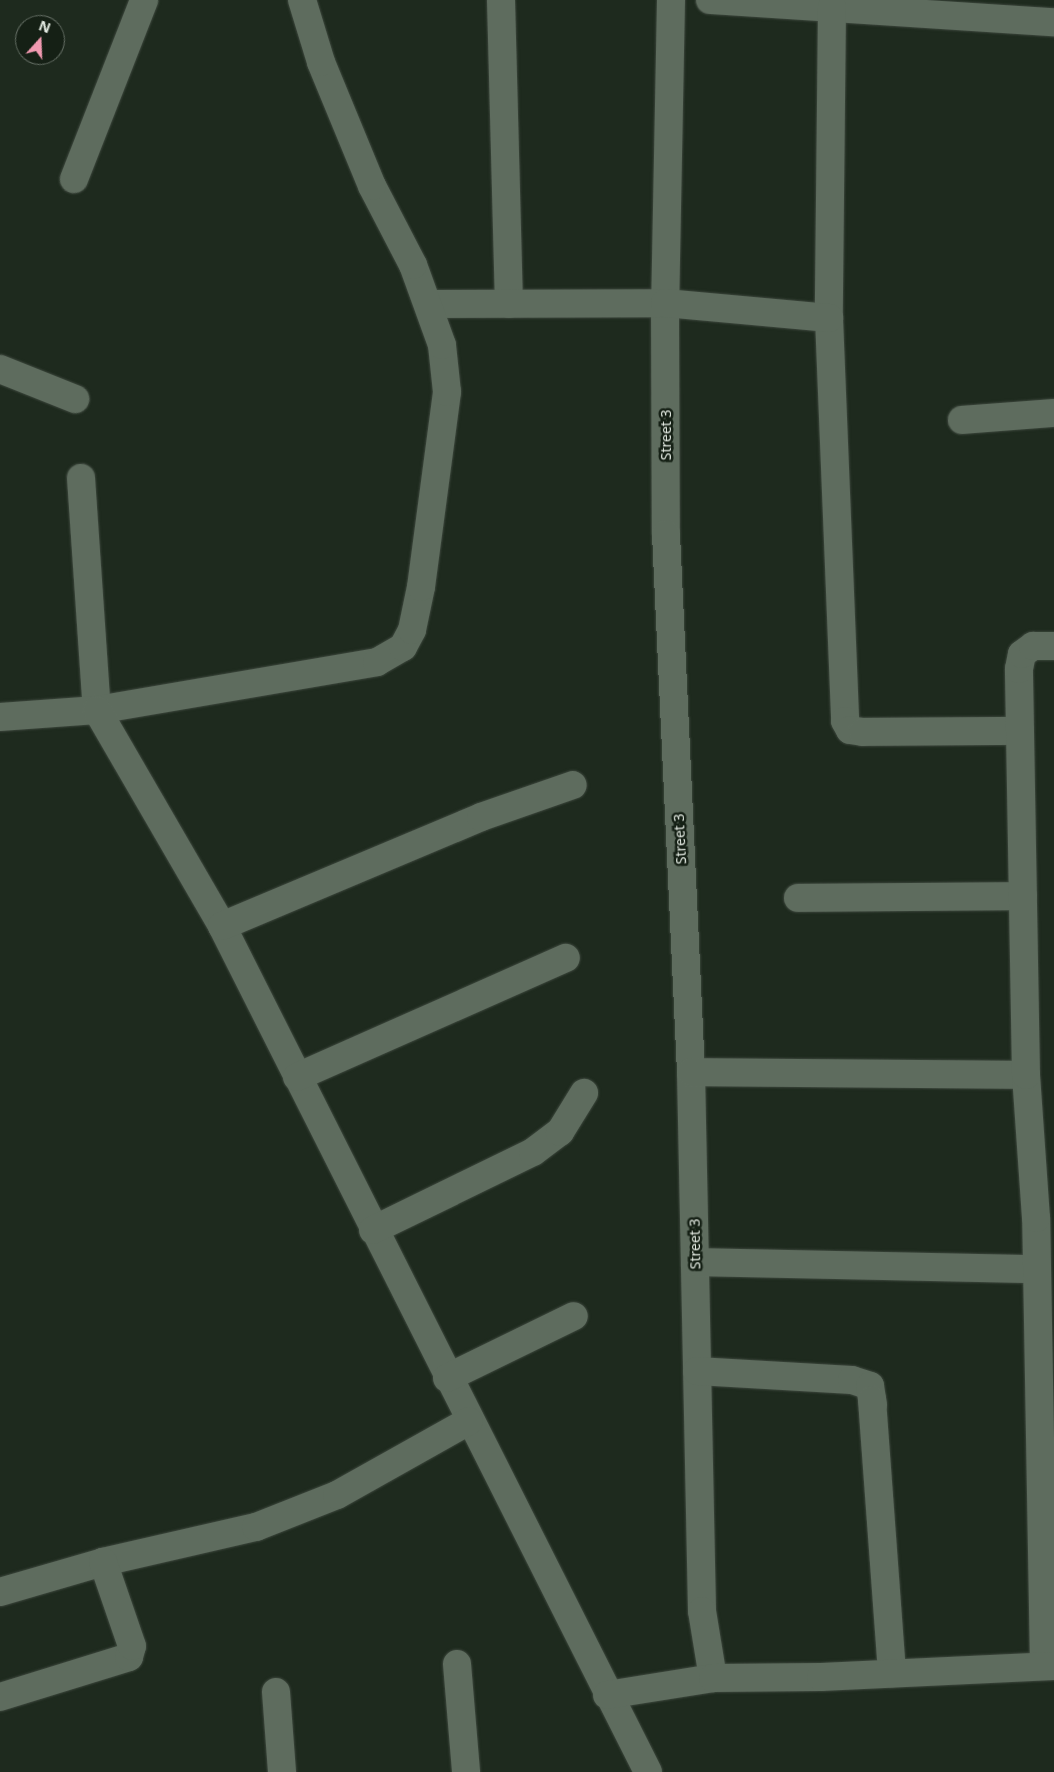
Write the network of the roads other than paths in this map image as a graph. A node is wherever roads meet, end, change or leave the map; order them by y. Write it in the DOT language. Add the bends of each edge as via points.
graph roads {
  1 [pos="144,0"];
  2 [pos="302,0"];
  3 [pos="501,0"];
  4 [pos="671,0"];
  5 [pos="710,0"];
  6 [pos="832,7"];
  7 [pos="1054,22"];
  8 [pos="74,179"];
  9 [pos="666,303"];
  10 [pos="428,304"];
  11 [pos="509,304"];
  12 [pos="829,318"];
  13 [pos="0,369"];
  14 [pos="75,399"];
  15 [pos="1054,413"];
  16 [pos="962,420"];
  17 [pos="81,478"];
  18 [pos="1054,646"];
  19 [pos="97,710"];
  20 [pos="0,717"];
  21 [pos="1020,731"];
  22 [pos="573,785"];
  23 [pos="1023,896"];
  24 [pos="798,898"];
  25 [pos="222,926"];
  26 [pos="566,958"];
  27 [pos="691,1072"];
  28 [pos="1026,1075"];
  29 [pos="297,1077"];
  30 [pos="584,1093"];
  31 [pos="373,1230"];
  32 [pos="1042,1256"];
  33 [pos="695,1262"];
  34 [pos="574,1316"];
  35 [pos="697,1371"];
  36 [pos="447,1378"];
  37 [pos="469,1421"];
  38 [pos="103,1562"];
  39 [pos="0,1592"];
  40 [pos="457,1664"];
  41 [pos="1049,1666"];
  42 [pos="892,1673"];
  43 [pos="713,1678"];
  44 [pos="276,1692"];
  45 [pos="606,1695"];
  46 [pos="0,1697"];
  47 [pos="282,1772"];
  48 [pos="466,1772"];
  49 [pos="648,1772"];
  1 -- 8 [label="street"];
  2 -- 10 [label="street" via="321,62 372,186 413,264"];
  3 -- 11 [label="street"];
  4 -- 9 [label="street, Street 3"];
  5 -- 6 [label="street"];
  6 -- 7 [label="street"];
  6 -- 12 [label="street"];
  9 -- 11 [label="street"];
  9 -- 12 [label="street"];
  9 -- 27 [label="street, Street 3" via="666,534"];
  10 -- 11 [label="street"];
  10 -- 19 [label="street" via="442,345 447,392 421,587 412,630 403,647 377,662"];
  12 -- 21 [label="street" via="845,721 850,730 863,732"];
  13 -- 14 [label="street"];
  15 -- 16 [label="street"];
  17 -- 19 [label="street"];
  18 -- 21 [label="street" via="1033,646 1022,654"];
  19 -- 20 [label="street"];
  19 -- 25 [label="street"];
  21 -- 23 [label="street"];
  22 -- 25 [label="street" via="481,817"];
  23 -- 24 [label="street"];
  23 -- 28 [label="street"];
  25 -- 29 [label="street"];
  26 -- 29 [label="street"];
  27 -- 28 [label="street"];
  27 -- 33 [label="street, Street 3"];
  28 -- 32 [label="street"];
  29 -- 31 [label="street"];
  30 -- 31 [label="street" via="560,1132 533,1152"];
  31 -- 36 [label="street"];
  32 -- 33 [label="street"];
  32 -- 41 [label="street"];
  33 -- 35 [label="street, Street 3"];
  34 -- 36 [label="street"];
  35 -- 42 [label="street" via="852,1380 870,1386"];
  35 -- 43 [label="street, Street 3" via="702,1610"];
  36 -- 37 [label="street"];
  37 -- 38 [label="street" via="337,1495 256,1527"];
  37 -- 45 [label="street"];
  38 -- 39 [label="street"];
  38 -- 46 [label="street" via="132,1646 129,1657"];
  40 -- 48 [label="street"];
  41 -- 42 [label="street"];
  42 -- 43 [label="street"];
  43 -- 45 [label="street"];
  44 -- 47 [label="street"];
  45 -- 49 [label="street"];
}
